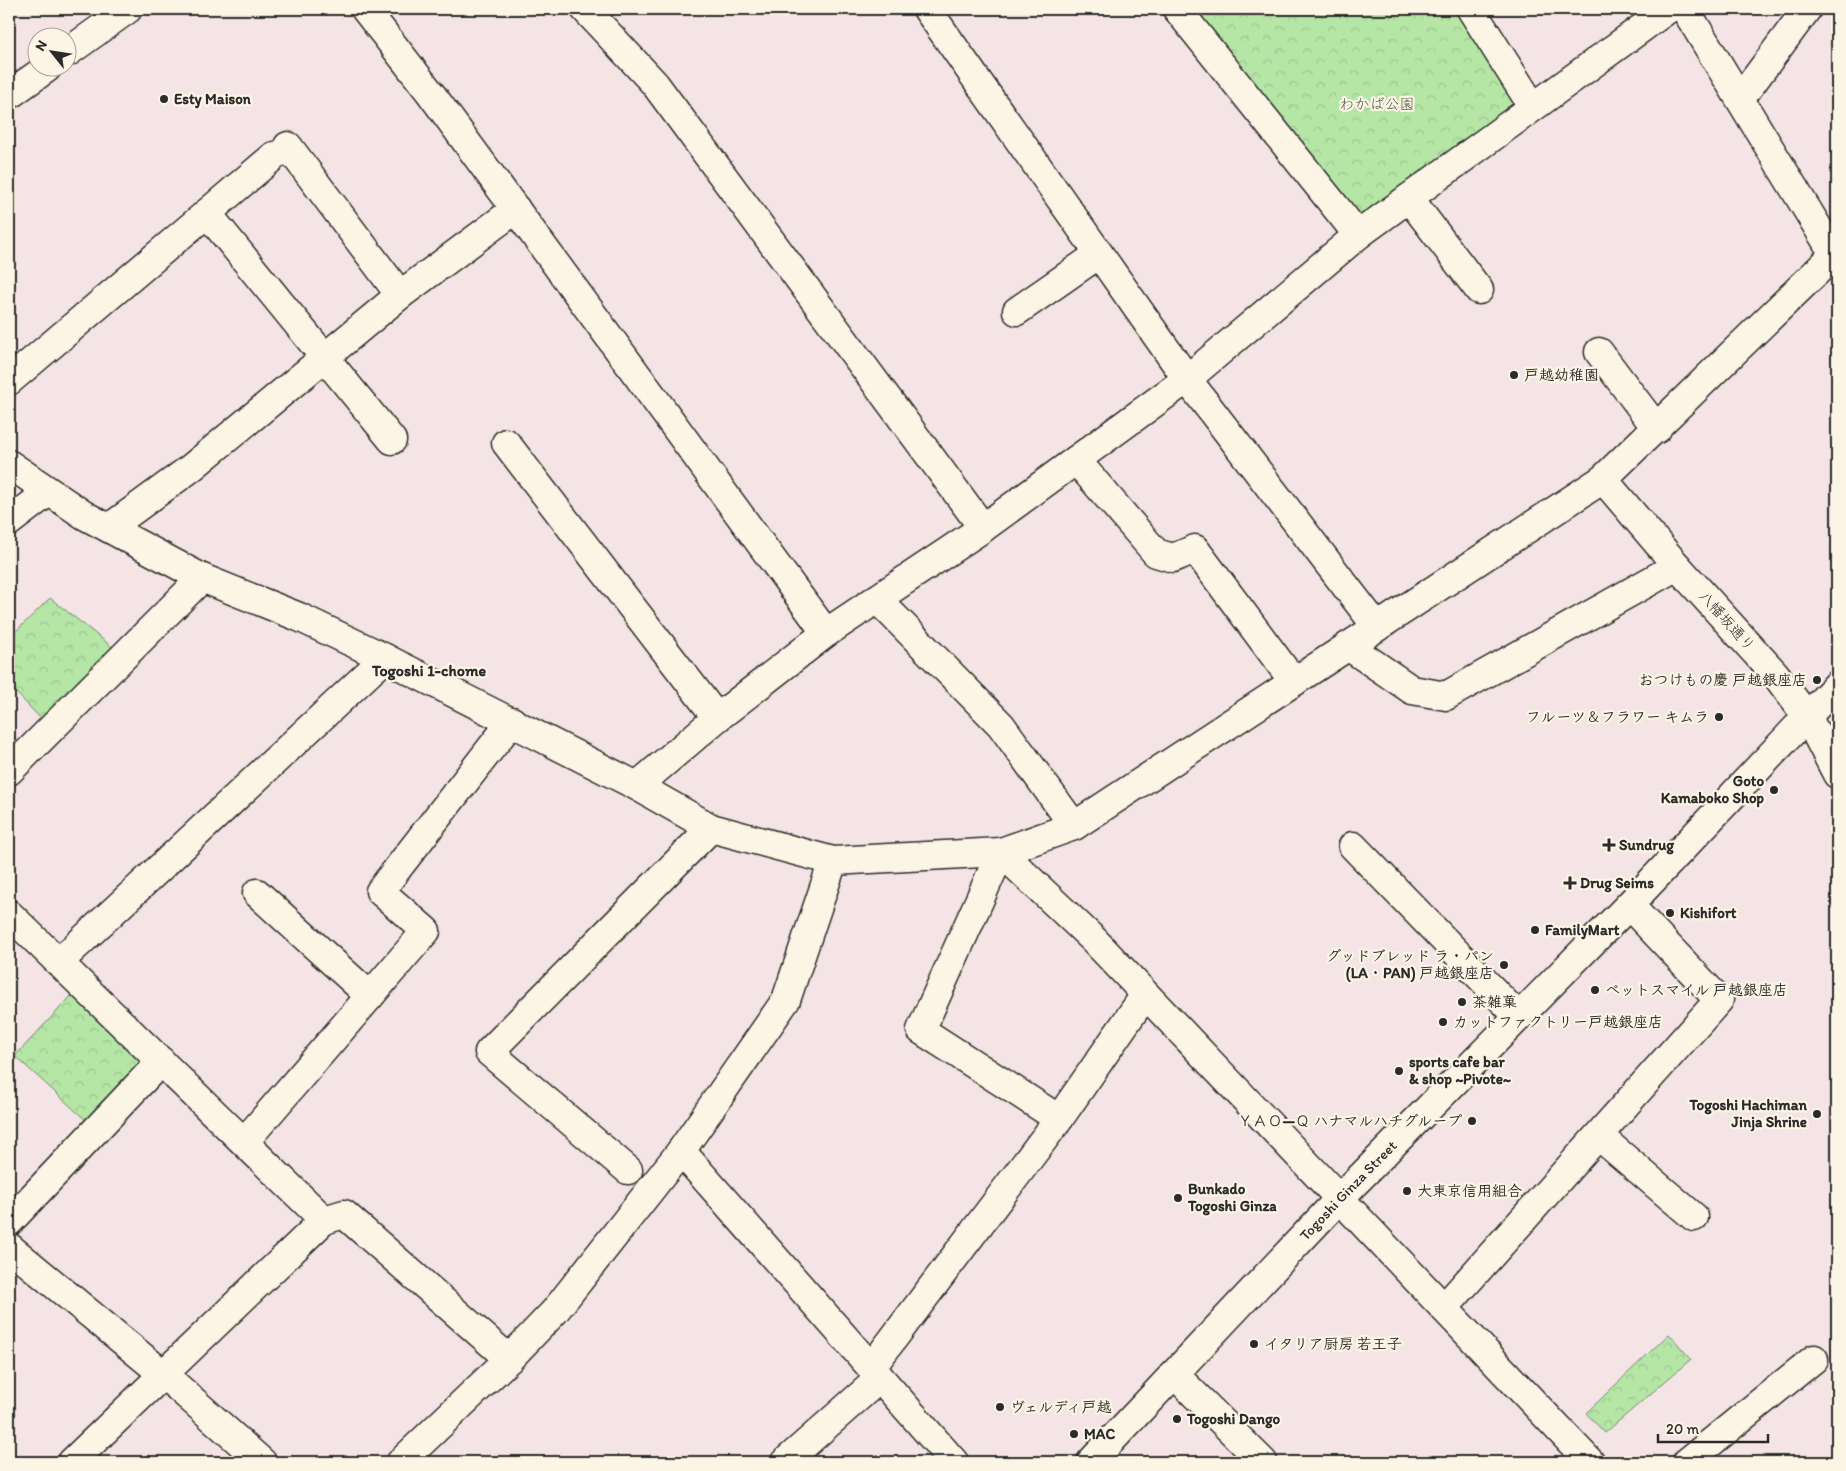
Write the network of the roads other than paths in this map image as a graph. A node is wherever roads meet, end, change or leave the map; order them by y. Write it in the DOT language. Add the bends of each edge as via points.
graph roads {
  1 [pos="128,9"];
  2 [pos="365,9"];
  3 [pos="585,9"];
  4 [pos="927,9"];
  5 [pos="1177,9"];
  6 [pos="1471,9"];
  7 [pos="1668,9"];
  8 [pos="1685,9"];
  9 [pos="1807,9"];
  10 [pos="78,45"];
  11 [pos="33,78"];
  12 [pos="9,95"];
  13 [pos="1740,99"];
  14 [pos="1533,107"];
  15 [pos="1409,198"];
  16 [pos="516,209"];
  17 [pos="207,213"];
  18 [pos="1358,235"];
  19 [pos="1836,249"];
  20 [pos="1099,254"];
  21 [pos="1479,290"];
  22 [pos="400,295"];
  23 [pos="1017,311"];
  24 [pos="1599,352"];
  25 [pos="324,357"];
  26 [pos="1187,379"];
  27 [pos="9,382"];
  28 [pos="1657,429"];
  29 [pos="392,440"];
  30 [pos="506,443"];
  31 [pos="1076,460"];
  32 [pos="9,464"];
  33 [pos="1603,479"];
  34 [pos="48,492"];
  35 [pos="9,522"];
  36 [pos="109,528"];
  37 [pos="983,528"];
  38 [pos="1677,566"];
  39 [pos="202,578"];
  40 [pos="877,599"];
  41 [pos="1377,627"];
  42 [pos="826,633"];
  43 [pos="1348,646"];
  44 [pos="384,658"];
  45 [pos="1294,682"];
  46 [pos="1837,686"];
  47 [pos="717,718"];
  48 [pos="1808,718"];
  49 [pos="512,721"];
  50 [pos="9,771"];
  51 [pos="1837,774"];
  52 [pos="637,786"];
  53 [pos="1074,826"];
  54 [pos="711,828"];
  55 [pos="1353,846"];
  56 [pos="1001,852"];
  57 [pos="833,861"];
  58 [pos="257,893"];
  59 [pos="1629,905"];
  60 [pos="9,914"];
  61 [pos="59,962"];
  62 [pos="1145,995"];
  63 [pos="370,996"];
  64 [pos="1519,1017"];
  65 [pos="161,1061"];
  66 [pos="1059,1119"];
  67 [pos="1599,1136"];
  68 [pos="245,1142"];
  69 [pos="681,1151"];
  70 [pos="628,1170"];
  71 [pos="1340,1198"];
  72 [pos="1694,1217"];
  73 [pos="324,1220"];
  74 [pos="9,1222"];
  75 [pos="9,1247"];
  76 [pos="1444,1308"];
  77 [pos="1814,1358"];
  78 [pos="509,1359"];
  79 [pos="876,1373"];
  80 [pos="163,1374"];
  81 [pos="1174,1374"];
  82 [pos="945,1459"];
  83 [pos="72,1462"];
  84 [pos="262,1462"];
  85 [pos="401,1462"];
  86 [pos="785,1462"];
  87 [pos="1092,1462"];
  88 [pos="1263,1462"];
  89 [pos="1590,1462"];
  90 [pos="1687,1462"];
  1 -- 10 [label="street"];
  2 -- 16 [label="street"];
  3 -- 37 [label="street" via="655,84"];
  4 -- 20 [label="street"];
  5 -- 18 [label="street"];
  6 -- 14 [label="street"];
  7 -- 14 [label="street"];
  8 -- 13 [label="street"];
  9 -- 13 [label="street"];
  11 -- 12 [label="street"];
  13 -- 19 [label="street"];
  14 -- 15 [label="street"];
  15 -- 18 [label="street"];
  15 -- 21 [label="street"];
  16 -- 22 [label="street"];
  16 -- 42 [label="street"];
  17 -- 22 [label="street" via="281,151"];
  17 -- 25 [label="street"];
  17 -- 27 [label="street"];
  18 -- 26 [label="street"];
  19 -- 28 [label="street"];
  20 -- 23 [label="street"];
  20 -- 26 [label="street"];
  22 -- 25 [label="street"];
  24 -- 28 [label="street"];
  25 -- 29 [label="street"];
  25 -- 36 [label="street" via="191,468"];
  26 -- 31 [label="street"];
  26 -- 41 [label="street"];
  28 -- 33 [label="street"];
  30 -- 47 [label="street"];
  31 -- 37 [label="street"];
  31 -- 45 [label="street" via="1156,554 1173,558 1195,549"];
  32 -- 34 [label="street"];
  33 -- 38 [label="street, 八幡坂通り"];
  33 -- 41 [label="street"];
  34 -- 35 [label="street"];
  34 -- 36 [label="street"];
  36 -- 39 [label="street"];
  37 -- 40 [label="street"];
  38 -- 43 [label="street" via="1446,696 1412,690"];
  38 -- 48 [label="street, 八幡坂通り" via="1776,675"];
  39 -- 44 [label="street" via="299,617"];
  39 -- 50 [label="street"];
  40 -- 42 [label="street"];
  40 -- 53 [label="street" via="1001,725"];
  41 -- 43 [label="street"];
  42 -- 47 [label="street"];
  43 -- 45 [label="street"];
  44 -- 49 [label="street"];
  44 -- 61 [label="street"];
  45 -- 53 [label="street"];
  46 -- 48 [label="street, Togoshi Ginza Street"];
  47 -- 52 [label="street"];
  48 -- 51 [label="street, 八幡坂通り"];
  48 -- 59 [label="street, Togoshi Ginza Street"];
  49 -- 52 [label="street"];
  49 -- 63 [label="street" via="380,891 426,931"];
  52 -- 54 [label="street"];
  53 -- 56 [label="street"];
  54 -- 57 [label="street"];
  54 -- 70 [label="street" via="490,1052"];
  55 -- 64 [label="street"];
  56 -- 57 [label="street"];
  56 -- 62 [label="street" via="1094,940"];
  56 -- 66 [label="street" via="921,1030"];
  57 -- 69 [label="street" via="786,1000"];
  58 -- 63 [label="street"];
  59 -- 64 [label="street, Togoshi Ginza Street"];
  59 -- 67 [label="street" via="1719,1000"];
  60 -- 61 [label="street"];
  61 -- 65 [label="street"];
  62 -- 66 [label="street"];
  62 -- 71 [label="street"];
  63 -- 68 [label="street"];
  64 -- 71 [label="street, Togoshi Ginza Street"];
  65 -- 68 [label="street"];
  65 -- 74 [label="street"];
  66 -- 79 [label="street"];
  67 -- 72 [label="street"];
  67 -- 76 [label="street"];
  68 -- 73 [label="street"];
  69 -- 78 [label="street" via="555,1311"];
  69 -- 79 [label="street"];
  71 -- 76 [label="street"];
  71 -- 81 [label="street, Togoshi Ginza Street"];
  73 -- 78 [label="street" via="344,1214"];
  73 -- 80 [label="street"];
  75 -- 80 [label="street"];
  76 -- 89 [label="street"];
  77 -- 90 [label="street"];
  78 -- 85 [label="street"];
  79 -- 82 [label="street"];
  79 -- 86 [label="street"];
  80 -- 83 [label="street"];
  80 -- 84 [label="street"];
  81 -- 87 [label="street, Togoshi Ginza Street"];
  81 -- 88 [label="street"];
}
